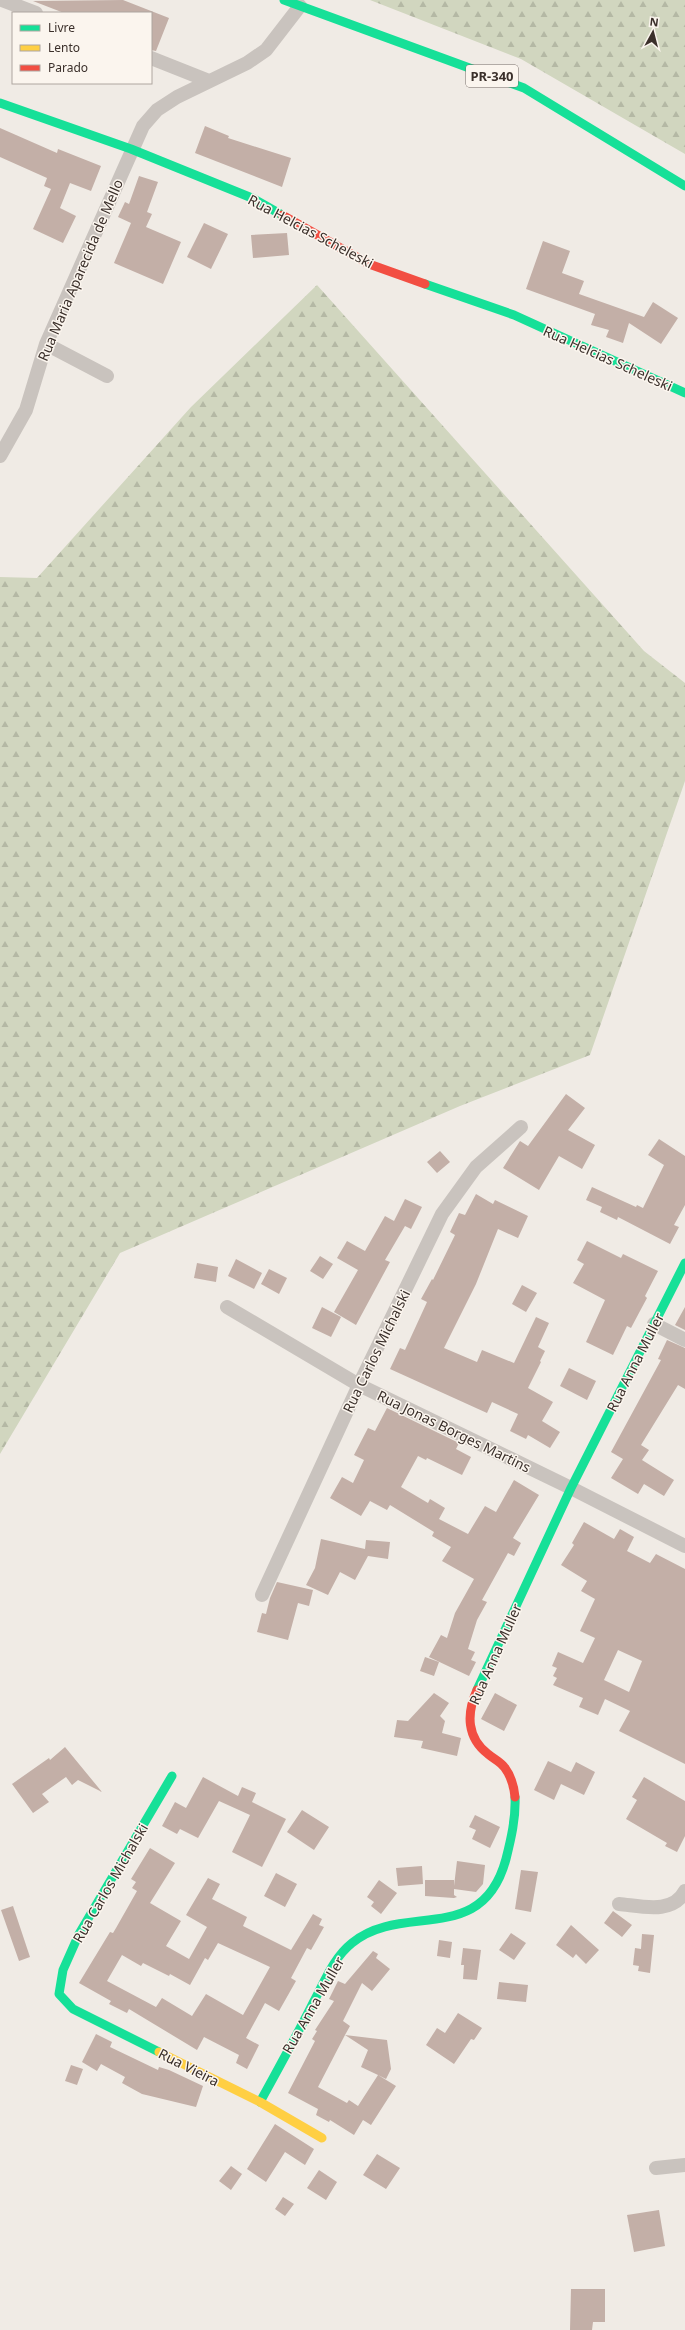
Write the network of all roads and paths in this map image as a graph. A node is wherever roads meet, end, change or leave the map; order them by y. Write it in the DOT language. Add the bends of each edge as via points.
graph roads {
  1 [pos="2,0"];
  2 [pos="284,0"];
  3 [pos="300,6"];
  4 [pos="33,12"];
  5 [pos="152,58"];
  6 [pos="209,81"];
  7 [pos="0,103"];
  8 [pos="131,149"];
  9 [pos="685,186"];
  10 [pos="46,344"];
  11 [pos="107,376"];
  12 [pos="685,393"];
  13 [pos="0,456"];
  14 [pos="521,1127"];
  15 [pos="685,1263"];
  16 [pos="227,1307"];
  17 [pos="654,1324"];
  18 [pos="685,1340"];
  19 [pos="359,1385"];
  20 [pos="571,1488"];
  21 [pos="685,1546"];
  22 [pos="262,1595"];
  23 [pos="172,1776"];
  24 [pos="685,1891"];
  25 [pos="619,1904"];
  26 [pos="60,1994"];
  27 [pos="260,2102"];
  28 [pos="322,2138"];
  29 [pos="685,2165"];
  30 [pos="656,2168"];
  1 -- 4 [label="street"];
  2 -- 3 [label="street, PR-340"];
  3 -- 6 [label="street, Rua Maria Aparecida de Mello" via="266,50"];
  3 -- 9 [label="street, PR-340" via="524,88"];
  5 -- 6 [label="street"];
  6 -- 8 [label="street, Rua Maria Aparecida de Mello" via="157,110 143,126"];
  7 -- 8 [label="street, Rua Helcias Scheleski"];
  8 -- 10 [label="street, Rua Maria Aparecida de Mello"];
  8 -- 12 [label="street, Rua Helcias Scheleski" via="252,198 369,264 514,316"];
  10 -- 11 [label="street"];
  10 -- 13 [label="street, Rua Maria Aparecida de Mello" via="26,410"];
  14 -- 19 [label="street, Rua Carlos Michalski" via="476,1167 442,1214"];
  15 -- 17 [label="street, Rua Anna Muller"];
  16 -- 19 [label="street, Rua Jonas Borges Martins"];
  17 -- 18 [label="street"];
  17 -- 20 [label="street, Rua Anna Muller"];
  19 -- 20 [label="street, Rua Jonas Borges Martins"];
  19 -- 22 [label="street, Rua Carlos Michalski"];
  20 -- 21 [label="street, Rua Jonas Borges Martins"];
  20 -- 27 [label="street, Rua Anna Muller" via="473,1698 470,1714 471,1737 478,1746 505,1767 513,1785 515,1806 510,1844 501,1876 489,1898 469,1912 385,1927 362,1935 347,1947 330,1970"];
  23 -- 26 [label="street, Rua Carlos Michalski" via="79,1934 63,1970"];
  24 -- 25 [label="street" via="681,1899 665,1907"];
  26 -- 27 [label="street, Rua Vieira" via="73,2009"];
  27 -- 28 [label="street, Rua Vieira"];
  29 -- 30 [label="street"];
}
